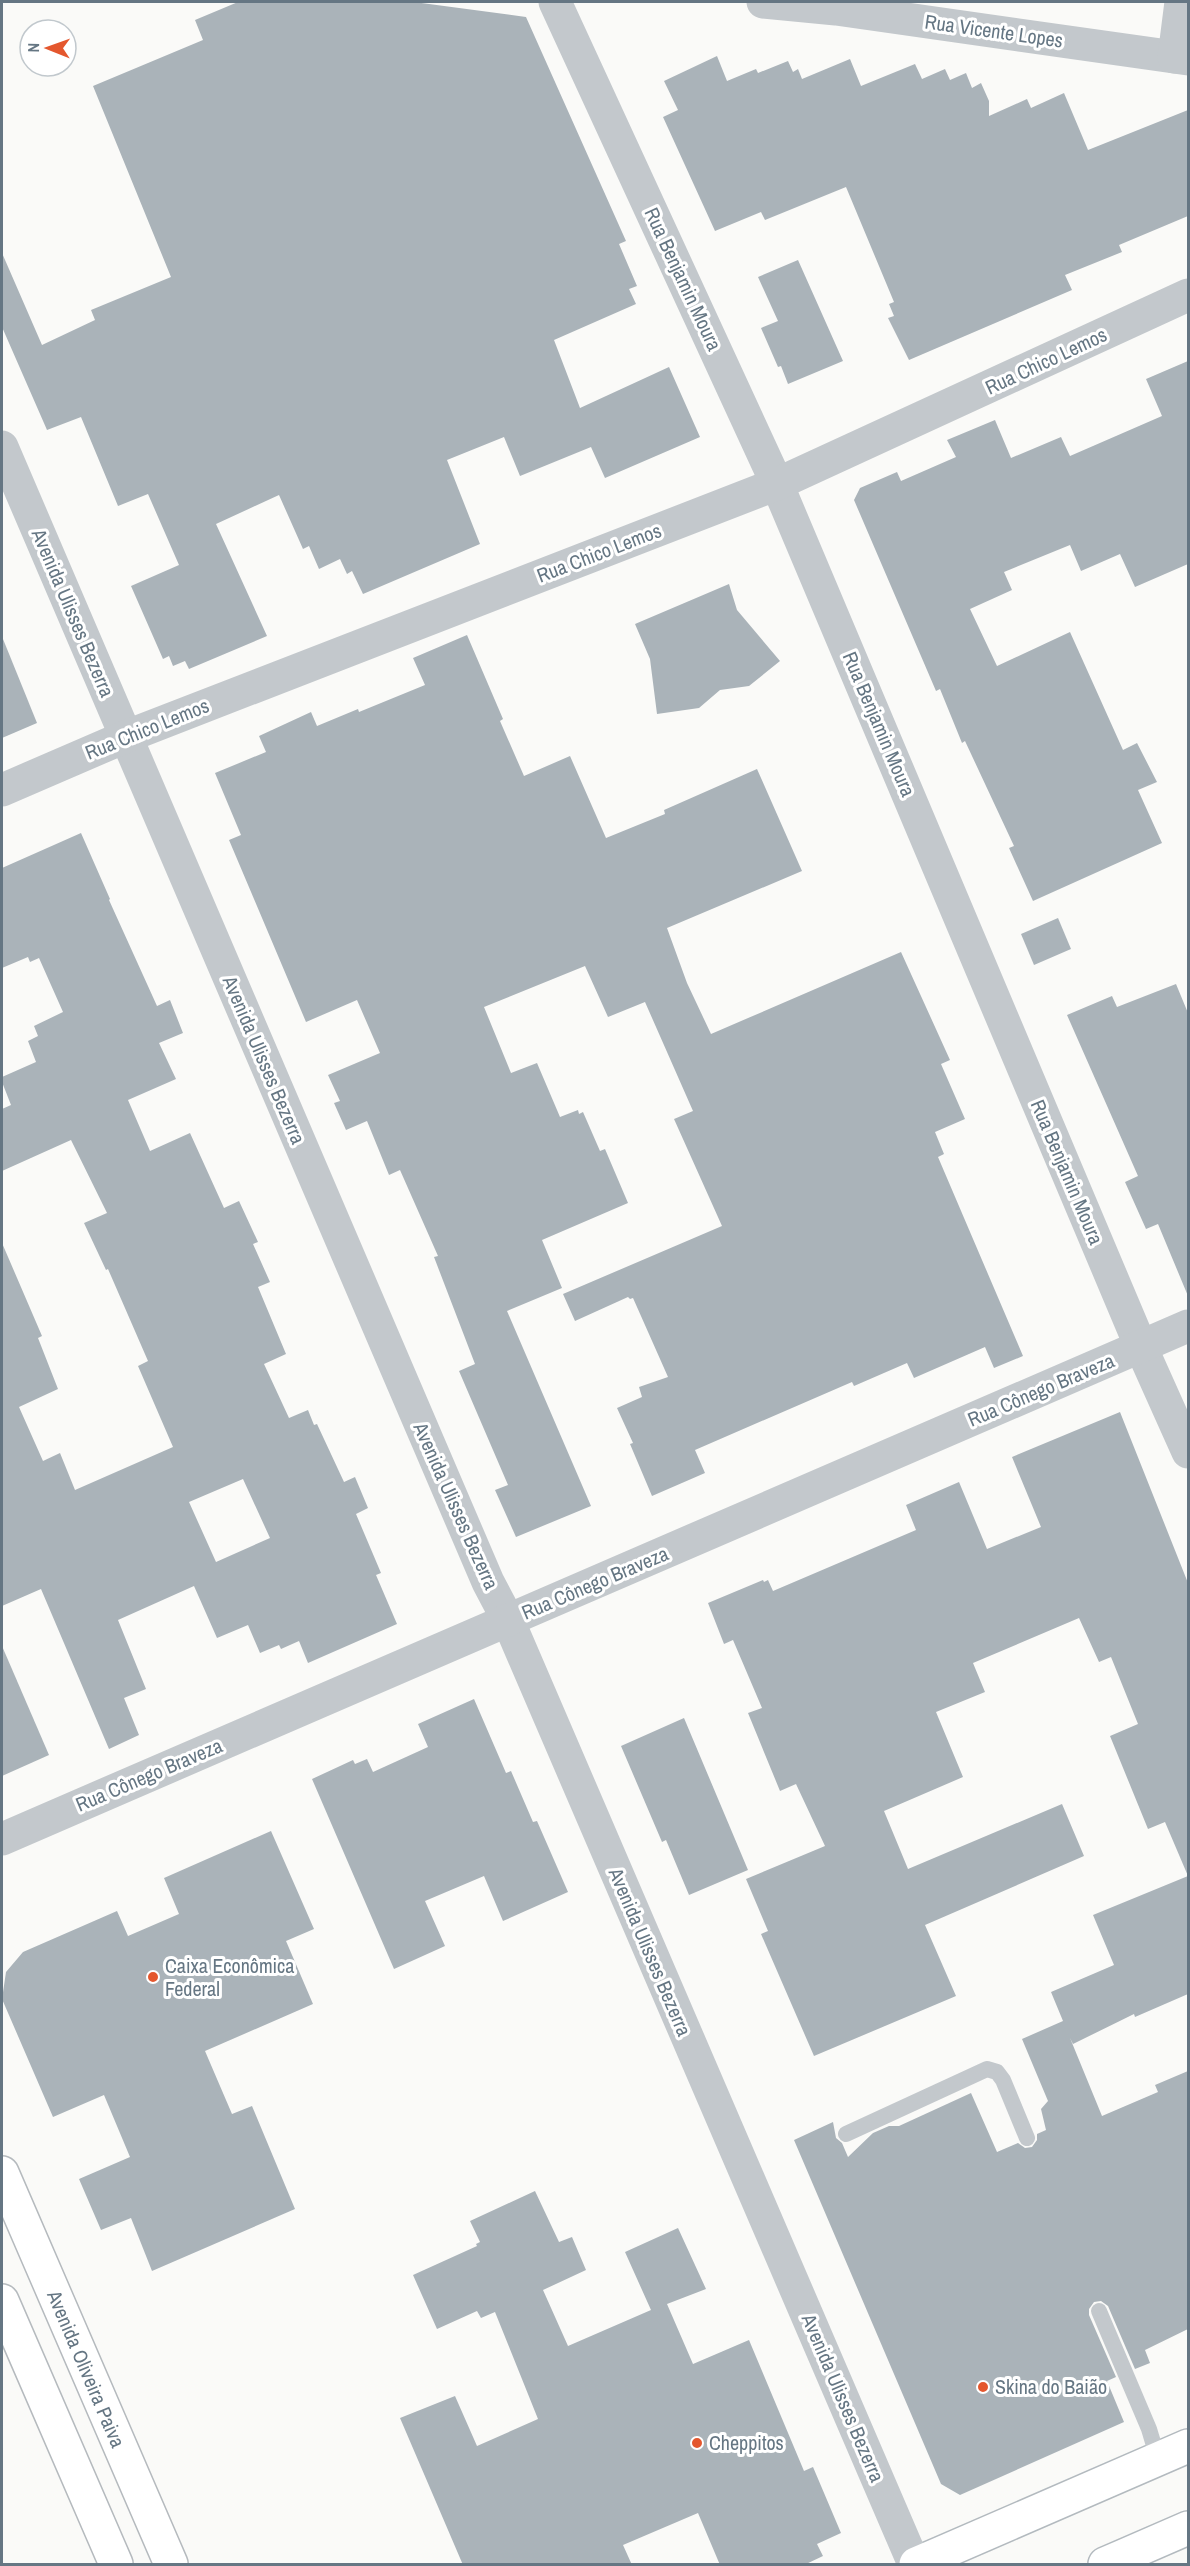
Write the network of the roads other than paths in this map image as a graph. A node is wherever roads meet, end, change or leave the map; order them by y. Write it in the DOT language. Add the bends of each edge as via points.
graph roads {
  1 [pos="555,2"];
  2 [pos="763,2"];
  3 [pos="1181,2"];
  4 [pos="1181,58"];
  5 [pos="1188,295"];
  6 [pos="2,447"];
  7 [pos="9,483"];
  8 [pos="777,484"];
  9 [pos="125,736"];
  10 [pos="2,790"];
  11 [pos="1188,1326"];
  12 [pos="1141,1347"];
  13 [pos="1188,1452"];
  14 [pos="508,1620"];
  15 [pos="2,1839"];
  16 [pos="846,2134"];
  17 [pos="1027,2138"];
  18 [pos="2,2173"];
  19 [pos="2,2301"];
  20 [pos="1099,2311"];
  21 [pos="1188,2446"];
  22 [pos="1158,2459"];
  23 [pos="1188,2528"];
  24 [pos="116,2565"];
  25 [pos="171,2565"];
  26 [pos="915,2565"];
  27 [pos="1105,2565"];
  1 -- 8 [label="street, Rua Benjamin Moura"];
  2 -- 4 [label="street, Rua Vicente Lopes"];
  3 -- 4 [label="street"];
  5 -- 8 [label="street, Rua Chico Lemos"];
  6 -- 7 [label="street, Avenida Ulisses Bezerra"];
  7 -- 9 [label="street, Avenida Ulisses Bezerra"];
  8 -- 9 [label="street, Rua Chico Lemos"];
  8 -- 12 [label="street, Rua Benjamin Moura"];
  9 -- 10 [label="street, Rua Chico Lemos"];
  9 -- 14 [label="street, Avenida Ulisses Bezerra" via="488,1582"];
  11 -- 12 [label="street, Rua Cônego Braveza"];
  12 -- 13 [label="street, Rua Benjamin Moura"];
  12 -- 14 [label="street, Rua Cônego Braveza"];
  14 -- 15 [label="street, Rua Cônego Braveza"];
  14 -- 26 [label="street, Avenida Ulisses Bezerra"];
  16 -- 17 [label="lane" via="987,2069 997,2072 1003,2080"];
  18 -- 25 [label="main road, Avenida Oliveira Paiva"];
  19 -- 24 [label="main road"];
  20 -- 22 [label="lane"];
  21 -- 22 [label="main road"];
  22 -- 26 [label="main road"];
  23 -- 27 [label="main road"];
}
